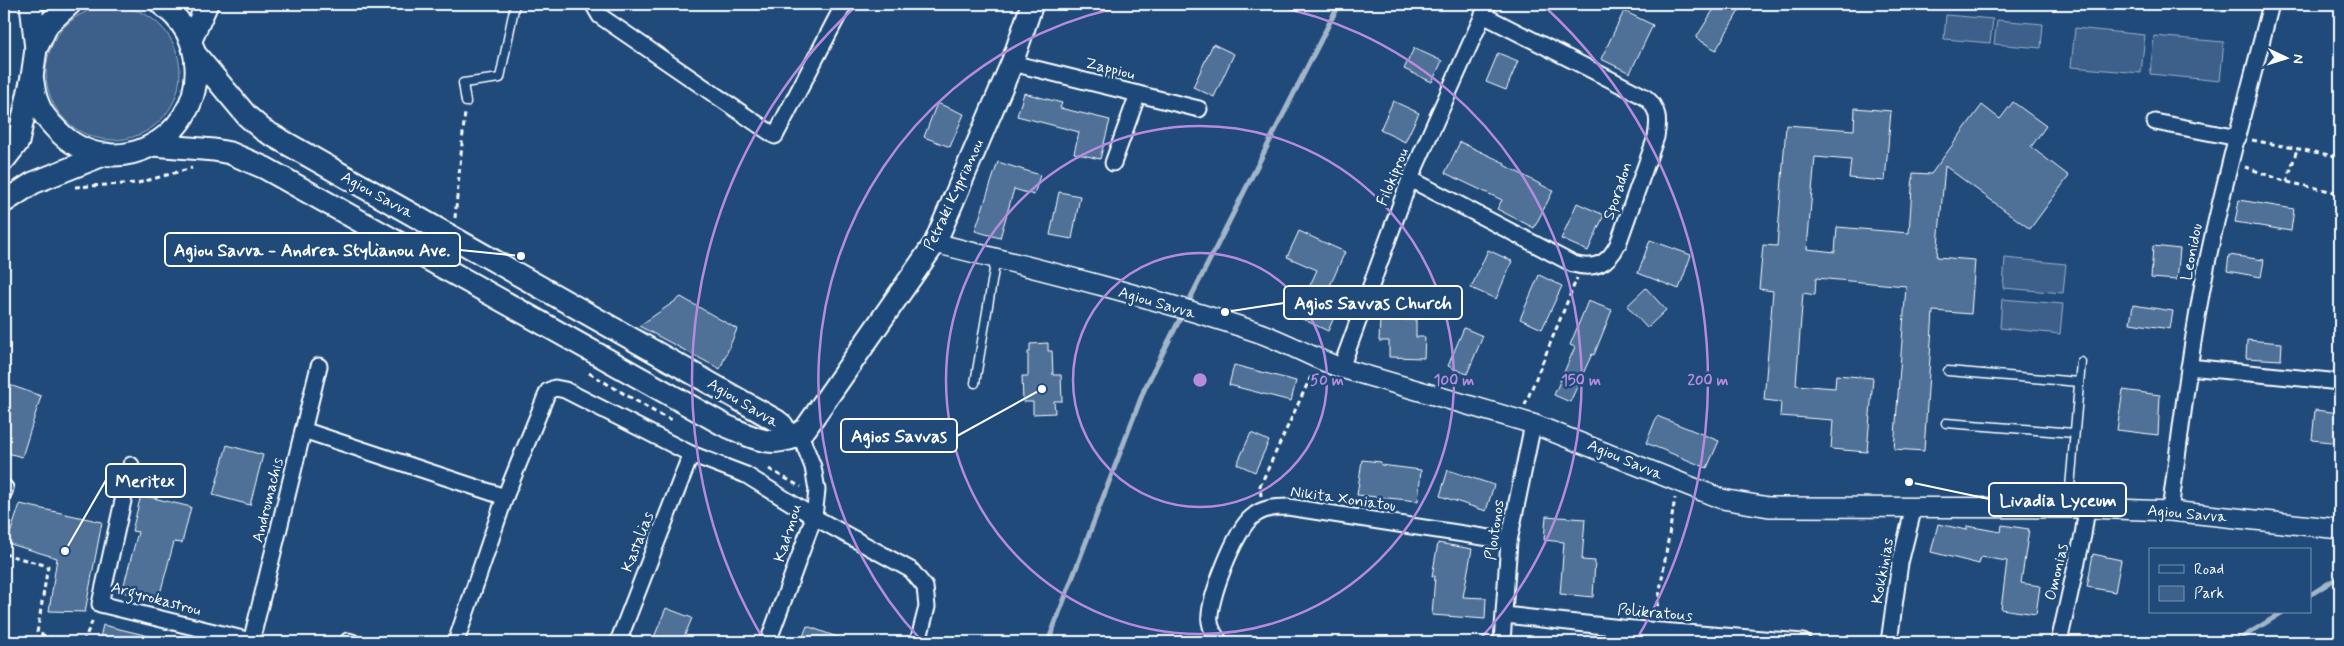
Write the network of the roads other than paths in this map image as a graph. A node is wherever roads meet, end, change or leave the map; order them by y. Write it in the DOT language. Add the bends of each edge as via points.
graph roads {
  1 [pos="31,4"];
  2 [pos="70,4"];
  3 [pos="161,4"];
  4 [pos="207,4"];
  5 [pos="515,4"];
  6 [pos="593,4"];
  7 [pos="844,4"];
  8 [pos="1032,4"];
  9 [pos="2271,4"];
  10 [pos="1485,9"];
  11 [pos="194,47"];
  12 [pos="36,49"];
  13 [pos="1012,63"];
  14 [pos="22,75"];
  15 [pos="1138,94"];
  16 [pos="466,102"];
  17 [pos="1200,110"];
  18 [pos="2155,122"];
  19 [pos="2238,138"];
  20 [pos="153,146"];
  21 [pos="106,154"];
  22 [pos="4,160"];
  23 [pos="1113,162"];
  24 [pos="1410,179"];
  25 [pos="4,202"];
  26 [pos="935,243"];
  27 [pos="996,258"];
  28 [pos="2081,362"];
  29 [pos="320,366"];
  30 [pos="2189,367"];
  31 [pos="1341,368"];
  32 [pos="1948,371"];
  33 [pos="2079,382"];
  34 [pos="2340,382"];
  35 [pos="974,383"];
  36 [pos="1526,422"];
  37 [pos="1946,423"];
  38 [pos="303,430"];
  39 [pos="2074,433"];
  40 [pos="795,436"];
  41 [pos="691,454"];
  42 [pos="131,465"];
  43 [pos="505,497"];
  44 [pos="1914,506"];
  45 [pos="2087,508"];
  46 [pos="2170,511"];
  47 [pos="814,517"];
  48 [pos="2340,529"];
  49 [pos="1508,541"];
  50 [pos="1505,615"];
  51 [pos="1621,635"];
  52 [pos="251,642"];
  53 [pos="456,642"];
  54 [pos="618,642"];
  55 [pos="768,642"];
  56 [pos="918,642"];
  57 [pos="1220,642"];
  58 [pos="1502,642"];
  59 [pos="1803,642"];
  60 [pos="1889,642"];
  61 [pos="2059,642"];
  1 -- 12 [label="main road"];
  2 -- 12 [label="main road" via="48,24"];
  3 -- 11 [label="main road, Agiou Savva" via="180,21"];
  4 -- 11 [label="main road"];
  5 -- 16 [label="lane" via="500,78 463,83"];
  6 -- 7 [label="street" via="600,16 776,136"];
  8 -- 13 [label="main road, Petraki Kyprianou"];
  9 -- 19 [label="street, Leonidou"];
  10 -- 24 [label="street, Filokiprou"];
  10 -- 24 [label="street, Sporadon" via="1645,97 1655,108 1656,137 1618,244 1611,258 1604,263 1582,266 1564,260"];
  11 -- 20 [label="main road" via="197,82 189,109 173,131"];
  11 -- 40 [label="main road, Agiou Savva" via="247,116 263,130 777,421"];
  12 -- 14 [label="main road"];
  13 -- 15 [label="street, Zappiou"];
  13 -- 26 [label="main road, Petraki Kyprianou"];
  14 -- 21 [label="main road" via="50,122 64,137 82,148"];
  14 -- 22 [label="main road" via="18,142"];
  15 -- 17 [label="street, Zappiou"];
  15 -- 23 [label="street"];
  18 -- 19 [label="street"];
  19 -- 30 [label="street, Leonidou" via="2206,270"];
  20 -- 21 [label="main road" via="130,153"];
  20 -- 40 [label="main road, Agiou Savva" via="214,150 246,159 724,425 766,443"];
  21 -- 25 [label="main road" via="33,183"];
  24 -- 31 [label="street, Filokiprou"];
  26 -- 27 [label="street, Agiou Savva"];
  26 -- 40 [label="main road, Petraki Kyprianou" via="806,428"];
  27 -- 31 [label="street, Agiou Savva" via="1259,333"];
  27 -- 35 [label="lane"];
  28 -- 33 [label="lane"];
  29 -- 38 [label="street, Andromachis"];
  30 -- 34 [label="street"];
  30 -- 46 [label="street, Leonidou"];
  31 -- 36 [label="street, Agiou Savva"];
  32 -- 33 [label="lane"];
  33 -- 39 [label="lane"];
  36 -- 44 [label="street, Agiou Savva" via="1722,499 1769,507"];
  36 -- 49 [label="street, Ploutonos"];
  37 -- 39 [label="lane"];
  38 -- 43 [label="street"];
  38 -- 52 [label="street, Andromachis"];
  39 -- 45 [label="lane" via="2070,487"];
  40 -- 47 [label="street, Kadmou" via="813,467"];
  41 -- 43 [label="street" via="565,390 555,388 548,391"];
  41 -- 47 [label="street" via="746,475"];
  41 -- 54 [label="street, Kastalias"];
  42 -- 52 [label="street, Argyrokastrou" via="100,604"];
  43 -- 53 [label="street"];
  44 -- 45 [label="street, Agiou Savva"];
  44 -- 60 [label="street, Kokkinias" via="1900,563"];
  45 -- 46 [label="street, Agiou Savva"];
  45 -- 61 [label="street, Omonias" via="2084,535"];
  46 -- 48 [label="street, Agiou Savva"];
  47 -- 55 [label="street, Kadmou"];
  47 -- 56 [label="street" via="911,570 925,587 928,607"];
  49 -- 50 [label="street, Ploutonos"];
  49 -- 57 [label="street, Nikita Xoniatou" via="1288,508 1263,510 1241,528 1214,595 1210,622"];
  50 -- 51 [label="street, Polikratous"];
  50 -- 58 [label="street, Ploutonos"];
  51 -- 59 [label="street, Polikratous" via="1654,630"];
}
